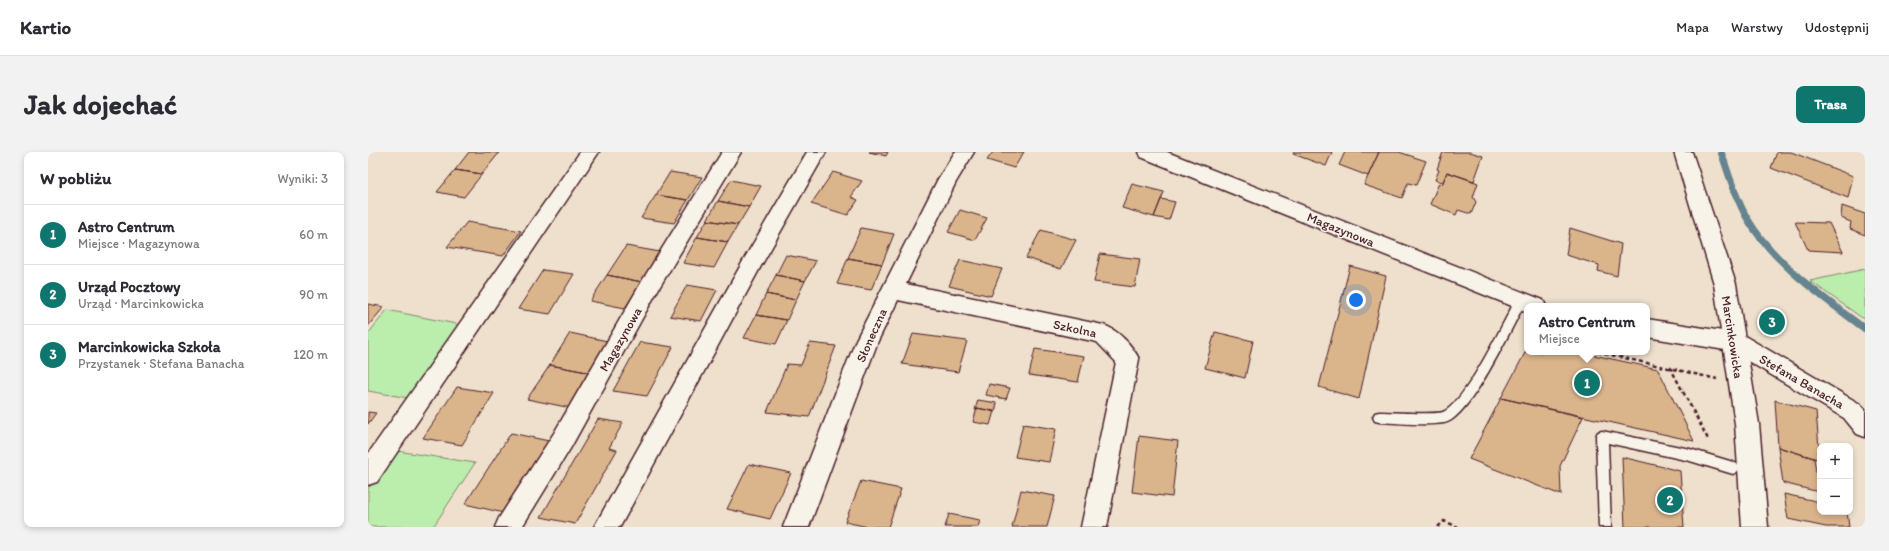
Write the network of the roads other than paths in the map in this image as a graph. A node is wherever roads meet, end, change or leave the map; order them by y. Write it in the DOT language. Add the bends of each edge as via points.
graph roads {
  1 [pos="590,152"];
  2 [pos="732,152"];
  3 [pos="817,152"];
  4 [pos="966,152"];
  5 [pos="1148,152"];
  6 [pos="1683,152"];
  7 [pos="892,290"];
  8 [pos="1528,303"];
  9 [pos="1524,309"];
  10 [pos="1650,328"];
  11 [pos="1735,342"];
  12 [pos="1379,417"];
  13 [pos="1865,426"];
  14 [pos="1733,468"];
  15 [pos="368,474"];
  16 [pos="508,527"];
  17 [pos="607,527"];
  18 [pos="796,527"];
  19 [pos="1094,527"];
  20 [pos="1605,527"];
  21 [pos="1755,527"];
  1 -- 15 [label="street"];
  2 -- 16 [label="street, Magazynowa" via="652,282 562,441"];
  3 -- 17 [label="street" via="754,260"];
  4 -- 7 [label="street, Słoneczna" via="948,179"];
  5 -- 8 [label="street, Magazynowa"];
  6 -- 11 [label="street, Marcinkowicka" via="1724,284"];
  7 -- 18 [label="street, Słoneczna" via="867,340"];
  7 -- 19 [label="street, Szkolna" via="1103,334 1128,359"];
  9 -- 12 [label="lane" via="1456,410 1444,418"];
  10 -- 11 [label="street"];
  11 -- 13 [label="street, Stefana Banacha" via="1852,410"];
  11 -- 21 [label="street, Marcinkowicka" via="1747,424"];
  14 -- 20 [label="lane" via="1690,454 1602,436"];
}
